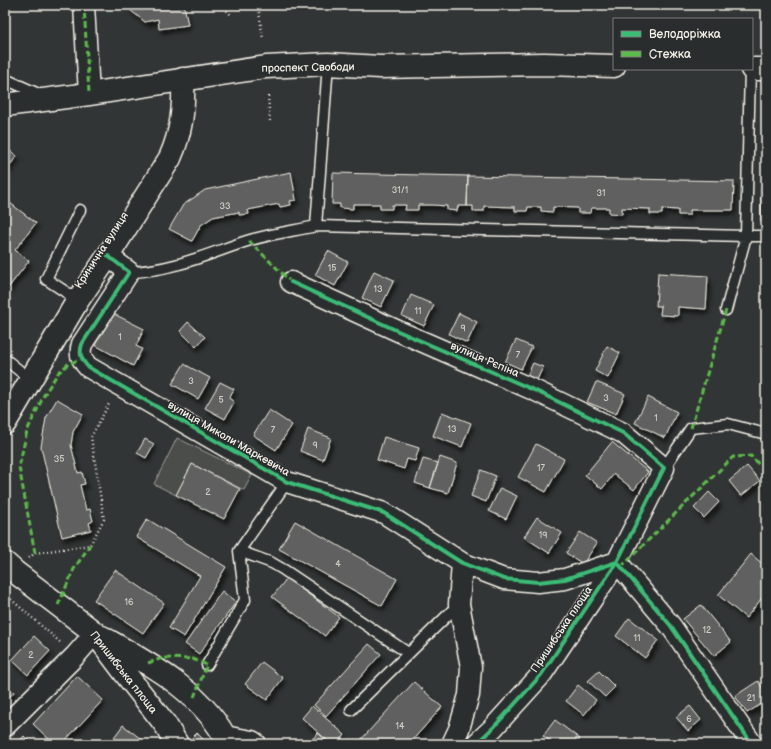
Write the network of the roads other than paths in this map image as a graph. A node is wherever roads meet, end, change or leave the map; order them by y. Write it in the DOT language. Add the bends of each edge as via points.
graph roads {
  1 [pos="84,5"];
  2 [pos="328,64"];
  3 [pos="613,66"];
  4 [pos="753,69"];
  5 [pos="766,69"];
  6 [pos="751,70"];
  7 [pos="5,79"];
  8 [pos="183,79"];
  9 [pos="89,94"];
  10 [pos="50,100"];
  11 [pos="5,105"];
  12 [pos="80,210"];
  13 [pos="316,226"];
  14 [pos="746,236"];
  15 [pos="766,236"];
  16 [pos="108,256"];
  17 [pos="129,272"];
  18 [pos="291,282"];
  19 [pos="78,300"];
  20 [pos="726,310"];
  21 [pos="5,359"];
  22 [pos="31,380"];
  23 [pos="5,423"];
  24 [pos="766,434"];
  25 [pos="664,468"];
  26 [pos="287,482"];
  27 [pos="239,551"];
  28 [pos="617,562"];
  29 [pos="462,563"];
  30 [pos="10,568"];
  31 [pos="459,604"];
  32 [pos="95,633"];
  33 [pos="408,653"];
  34 [pos="207,664"];
  35 [pos="351,710"];
  36 [pos="5,726"];
  37 [pos="226,740"];
  38 [pos="177,744"];
  39 [pos="256,744"];
  40 [pos="452,744"];
  41 [pos="476,744"];
  42 [pos="752,744"];
  1 -- 9 [label="street"];
  2 -- 3 [label="street, проспект Свободи"];
  2 -- 8 [label="street, проспект Свободи" via="266,66"];
  2 -- 13 [label="lane"];
  4 -- 5 [label="street"];
  6 -- 14 [label="lane"];
  7 -- 10 [label="lane"];
  8 -- 9 [label="street, проспект Свободи"];
  8 -- 16 [label="street, Кринична вулиця" via="184,106 177,143 162,173"];
  9 -- 10 [label="street, проспект Свободи"];
  10 -- 11 [label="street, проспект Свободи"];
  12 -- 19 [label="lane" via="46,279"];
  13 -- 14 [label="lane"];
  13 -- 17 [label="lane" via="249,241 174,266"];
  14 -- 15 [label="lane"];
  14 -- 20 [label="lane"];
  16 -- 17 [label="street"];
  16 -- 19 [label="street, Кринична вулиця"];
  17 -- 26 [label="street, вулиця Миколи Маркевича" via="82,344 81,359 88,367"];
  18 -- 25 [label="street, вулиця Рєпіна" via="536,391 622,433"];
  19 -- 22 [label="street, Кринична вулиця"];
  21 -- 22 [label="lane"];
  22 -- 23 [label="street, Кринична вулиця"];
  24 -- 25 [label="lane" via="728,424 691,428"];
  25 -- 28 [label="street, Пришибська площа"];
  26 -- 27 [label="lane"];
  26 -- 29 [label="street, вулиця Миколи Маркевича" via="384,513"];
  27 -- 33 [label="lane" via="284,570"];
  27 -- 34 [label="lane" via="245,600"];
  28 -- 29 [label="street, вулиця Миколи Маркевича" via="565,579 538,582 504,579"];
  28 -- 41 [label="street, Пришибська площа" via="541,675"];
  28 -- 42 [label="street" via="671,626"];
  29 -- 31 [label="street"];
  30 -- 32 [label="street, Пришибська площа"];
  31 -- 33 [label="lane"];
  31 -- 40 [label="street" via="471,667 469,694"];
  32 -- 36 [label="street"];
  32 -- 37 [label="street" via="172,679 194,697"];
  32 -- 38 [label="street, Пришибська площа" via="165,724"];
  33 -- 35 [label="lane"];
  37 -- 39 [label="street" via="252,741"];
}
